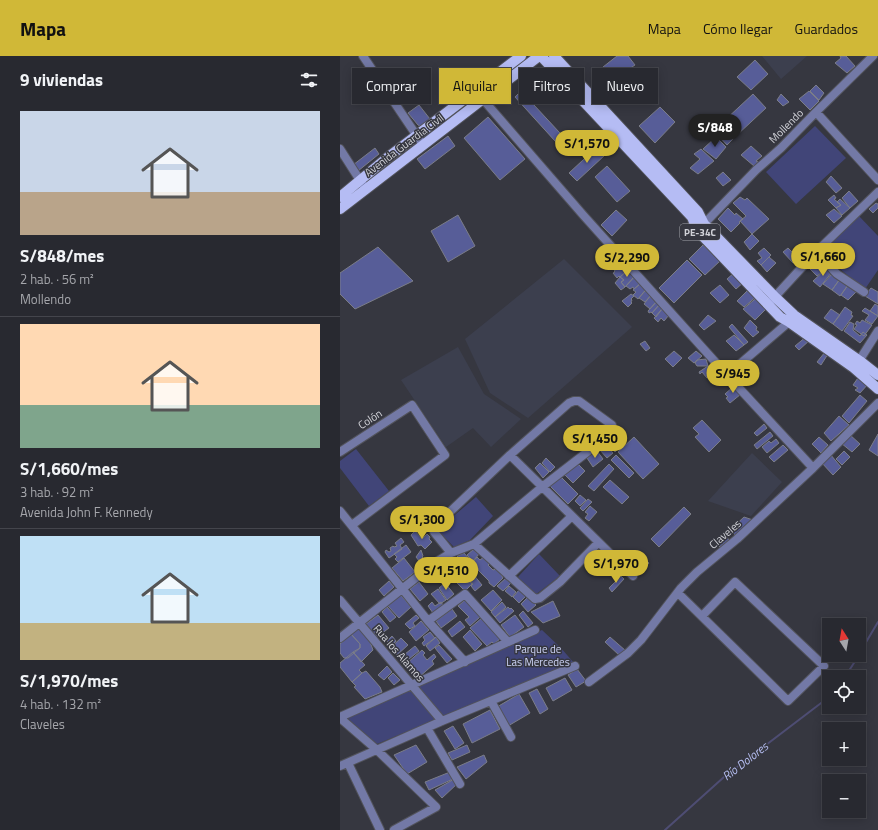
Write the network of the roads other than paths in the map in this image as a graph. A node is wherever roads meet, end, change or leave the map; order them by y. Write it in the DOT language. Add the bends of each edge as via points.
graph roads {
  1 [pos="363,56"];
  2 [pos="521,56"];
  3 [pos="540,56"];
  4 [pos="554,56"];
  5 [pos="873,56"];
  6 [pos="878,61"];
  7 [pos="506,68"];
  8 [pos="511,78"];
  9 [pos="461,104"];
  10 [pos="475,104"];
  11 [pos="487,104"];
  12 [pos="816,112"];
  13 [pos="604,117"];
  14 [pos="420,140"];
  15 [pos="340,149"];
  16 [pos="878,180"];
  17 [pos="363,185"];
  18 [pos="878,192"];
  19 [pos="340,196"];
  20 [pos="340,209"];
  21 [pos="701,227"];
  22 [pos="816,252"];
  23 [pos="864,292"];
  24 [pos="772,301"];
  25 [pos="792,318"];
  26 [pos="878,331"];
  27 [pos="857,364"];
  28 [pos="727,375"];
  29 [pos="878,375"];
  30 [pos="878,389"];
  31 [pos="878,403"];
  32 [pos="340,452"];
  33 [pos="510,455"];
  34 [pos="813,468"];
  35 [pos="542,487"];
  36 [pos="340,511"];
  37 [pos="572,516"];
  38 [pos="352,525"];
  39 [pos="598,543"];
  40 [pos="474,544"];
  41 [pos="452,553"];
  42 [pos="509,576"];
  43 [pos="633,576"];
  44 [pos="402,589"];
  45 [pos="678,593"];
  46 [pos="340,600"];
  47 [pos="702,616"];
  48 [pos="428,621"];
  49 [pos="358,623"];
  50 [pos="535,630"];
  51 [pos="340,638"];
  52 [pos="508,642"];
  53 [pos="465,662"];
  54 [pos="575,666"];
  55 [pos="588,682"];
  56 [pos="412,685"];
  57 [pos="491,701"];
  58 [pos="340,718"];
  59 [pos="442,721"];
  60 [pos="427,728"];
  61 [pos="511,737"];
  62 [pos="378,750"];
  63 [pos="348,763"];
  64 [pos="340,766"];
  65 [pos="460,784"];
  66 [pos="380,830"];
  67 [pos="394,830"];
  1 -- 14 [label="street"];
  2 -- 7 [label="main road, Avenida Guardia Civil / PE-34C"];
  3 -- 8 [label="main road, Avenida Guardia Civil / PE-34C"];
  3 -- 13 [label="main road, PE-34C"];
  4 -- 13 [label="main road, PE-34C"];
  5 -- 6 [label="street"];
  5 -- 12 [label="street, Mollendo"];
  9 -- 14 [label="main road, Avenida Guardia Civil / PE-34C"];
  10 -- 14 [label="main road, Avenida Guardia Civil / PE-34C"];
  11 -- 28 [label="street"];
  12 -- 16 [label="street"];
  12 -- 21 [label="street, Mollendo"];
  13 -- 21 [label="main road, PE-34C" via="669,186 698,212"];
  14 -- 17 [label="main road, Avenida Guardia Civil / PE-34C"];
  15 -- 17 [label="street"];
  17 -- 19 [label="main road, Avenida Guardia Civil / PE-34C"];
  17 -- 20 [label="main road, Avenida Guardia Civil / PE-34C"];
  18 -- 22 [label="street"];
  21 -- 24 [label="main road, PE-34C"];
  22 -- 23 [label="street" via="837,274"];
  22 -- 24 [label="street"];
  24 -- 25 [label="main road, PE-34C"];
  25 -- 27 [label="main road, PE-34C"];
  25 -- 28 [label="street"];
  26 -- 27 [label="street"];
  27 -- 29 [label="main road, PE-34C"];
  27 -- 30 [label="main road, PE-34C"];
  28 -- 34 [label="street"];
  31 -- 34 [label="street, Claveles"];
  32 -- 38 [label="street, Colón" via="412,405 445,455"];
  33 -- 35 [label="street"];
  33 -- 35 [label="street" via="574,401 612,425 612,432 608,436"];
  33 -- 41 [label="street" via="434,528 434,532"];
  34 -- 45 [label="street, Claveles" via="737,539 697,572"];
  35 -- 37 [label="street"];
  35 -- 40 [label="street"];
  36 -- 38 [label="street"];
  37 -- 39 [label="street"];
  37 -- 42 [label="street"];
  38 -- 44 [label="street"];
  39 -- 42 [label="street" via="560,582 540,598 535,599"];
  39 -- 43 [label="street"];
  40 -- 41 [label="street"];
  40 -- 42 [label="street"];
  41 -- 44 [label="street" via="436,562"];
  44 -- 48 [label="street"];
  44 -- 49 [label="street"];
  45 -- 47 [label="street"];
  45 -- 55 [label="street, Claveles" via="628,653"];
  46 -- 49 [label="street, Rua los Alamos"];
  47 -- 47 [label="street" via="788,701 824,666 735,582"];
  48 -- 52 [label="street" via="465,594"];
  48 -- 53 [label="street"];
  49 -- 51 [label="street"];
  49 -- 56 [label="street, Rua los Alamos"];
  50 -- 52 [label="street"];
  52 -- 53 [label="street"];
  53 -- 56 [label="street"];
  54 -- 57 [label="street"];
  56 -- 58 [label="street"];
  56 -- 59 [label="street, Rua los Alamos"];
  57 -- 59 [label="street"];
  57 -- 61 [label="street"];
  58 -- 62 [label="street"];
  59 -- 60 [label="street"];
  60 -- 62 [label="street"];
  60 -- 65 [label="street"];
  62 -- 63 [label="street"];
  62 -- 67 [label="street" via="436,807"];
  63 -- 64 [label="street"];
  63 -- 66 [label="street"];
}
